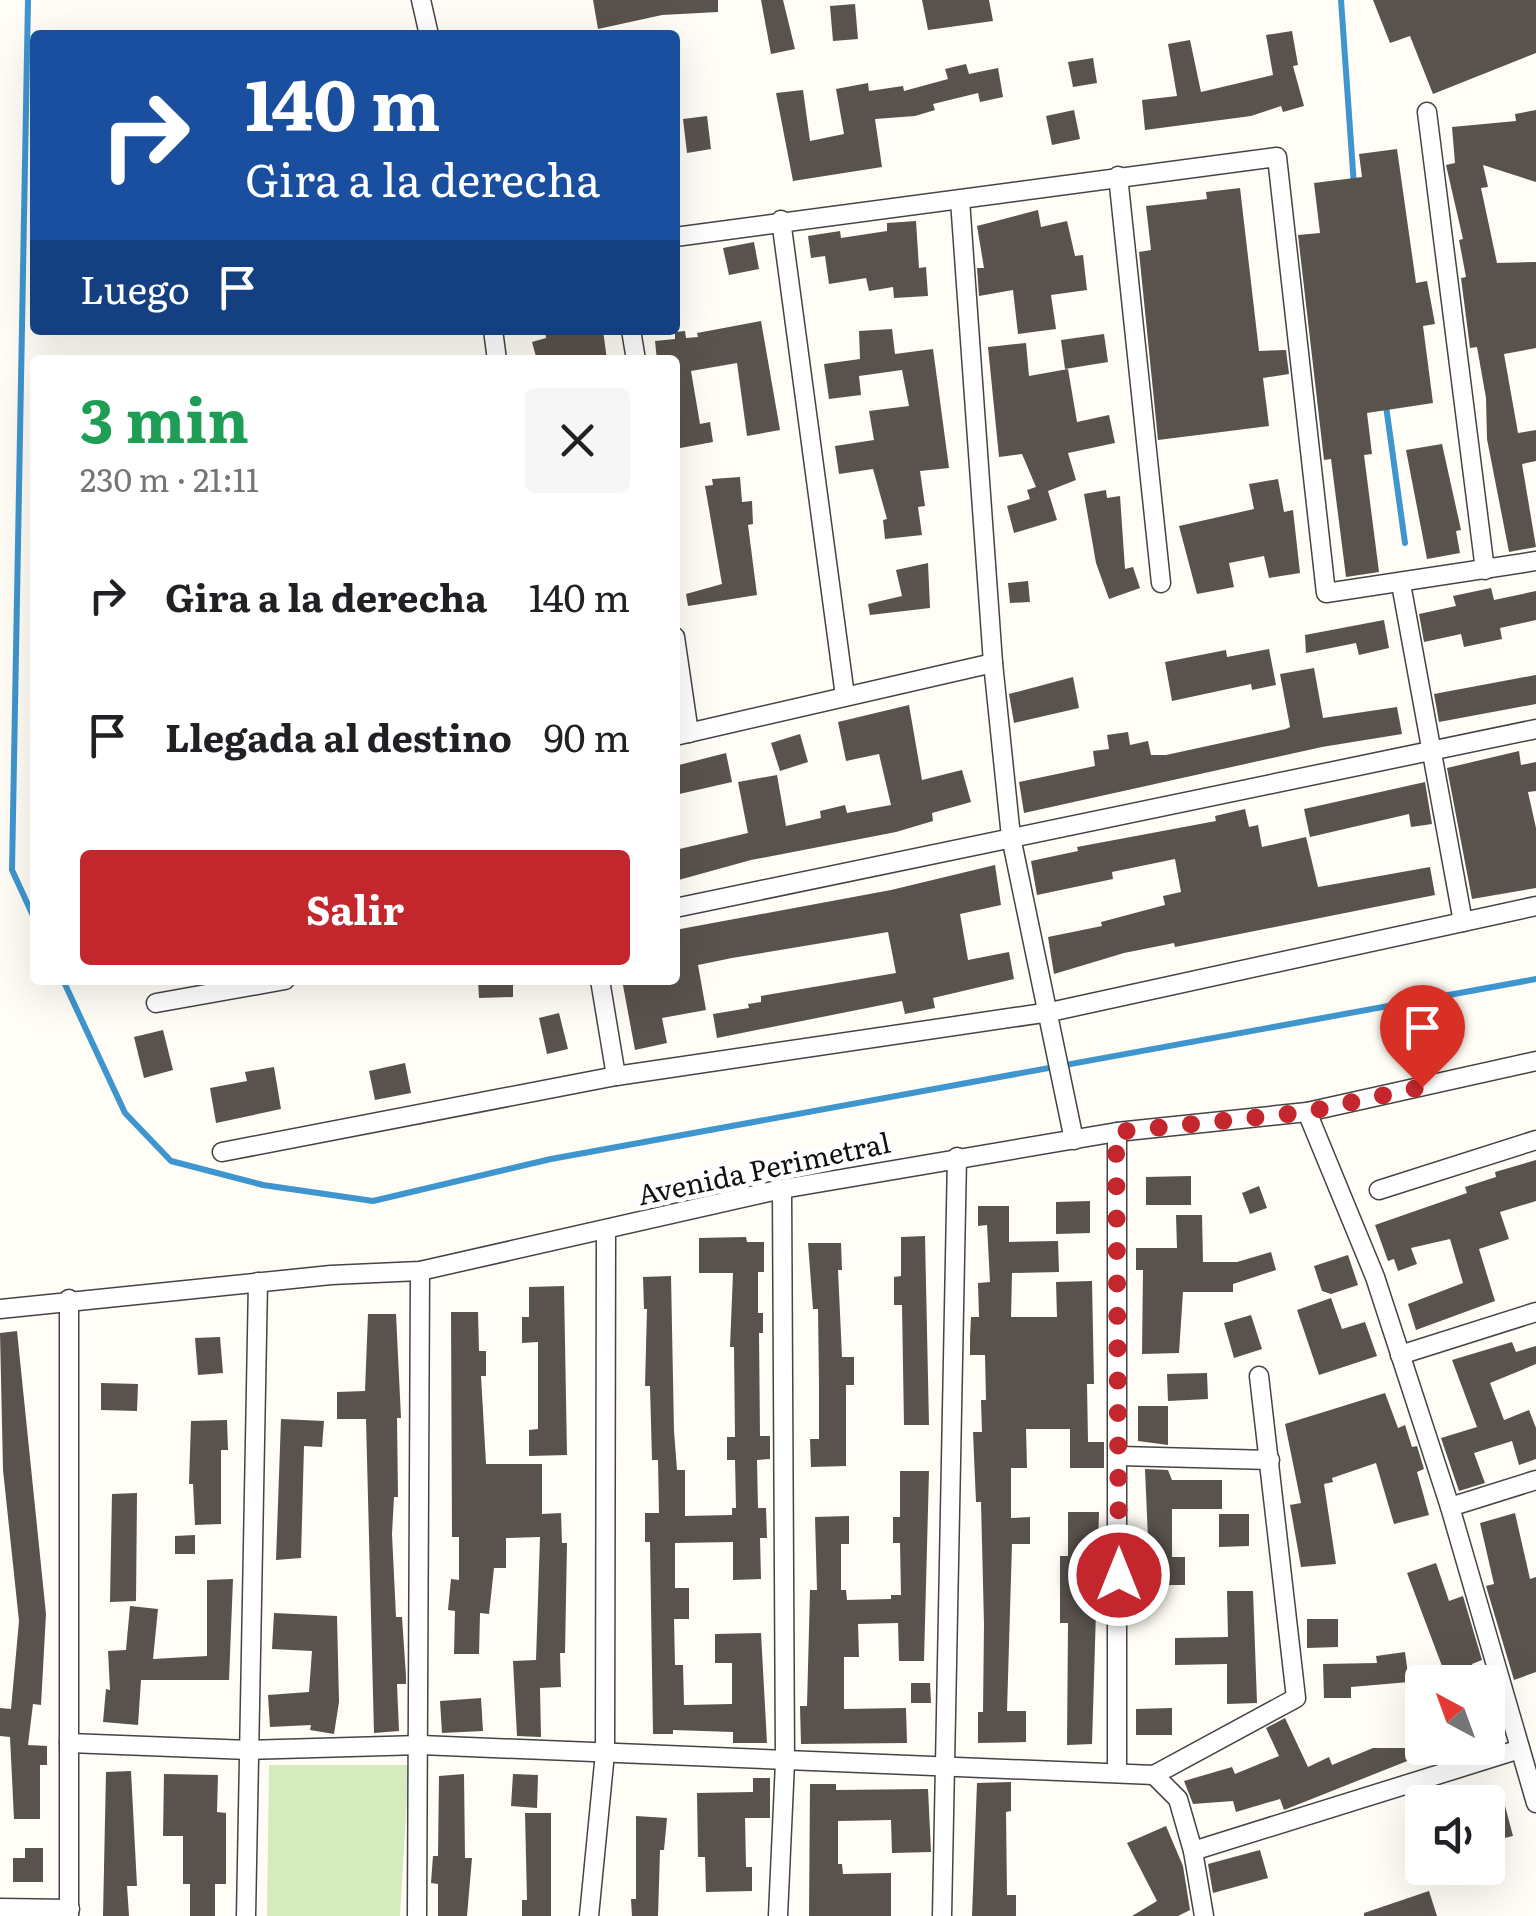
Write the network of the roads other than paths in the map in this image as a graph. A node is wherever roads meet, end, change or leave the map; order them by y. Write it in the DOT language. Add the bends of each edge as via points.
graph roads {
  1 [pos="421,0"];
  2 [pos="428,30"];
  3 [pos="1427,112"];
  4 [pos="1118,176"];
  5 [pos="960,200"];
  6 [pos="781,220"];
  7 [pos="680,236"];
  8 [pos="1536,560"];
  9 [pos="1485,570"];
  10 [pos="1161,583"];
  11 [pos="1401,584"];
  12 [pos="993,663"];
  13 [pos="845,696"];
  14 [pos="680,707"];
  15 [pos="1536,729"];
  16 [pos="682,735"];
  17 [pos="1429,753"];
  18 [pos="1011,838"];
  19 [pos="1536,906"];
  20 [pos="680,907"];
  21 [pos="1463,922"];
  22 [pos="258,985"];
  23 [pos="601,985"];
  24 [pos="156,1003"];
  25 [pos="1050,1012"];
  26 [pos="1536,1061"];
  27 [pos="616,1076"];
  28 [pos="1307,1112"];
  29 [pos="1116,1132"];
  30 [pos="1074,1140"];
  31 [pos="1536,1140"];
  32 [pos="222,1152"];
  33 [pos="957,1157"];
  34 [pos="782,1189"];
  35 [pos="1379,1190"];
  36 [pos="606,1232"];
  37 [pos="420,1271"];
  38 [pos="258,1282"];
  39 [pos="69,1299"];
  40 [pos="0,1309"];
  41 [pos="1536,1312"];
  42 [pos="1400,1356"];
  43 [pos="1259,1376"];
  44 [pos="1120,1456"];
  45 [pos="1270,1460"];
  46 [pos="1536,1480"];
  47 [pos="1450,1507"];
  48 [pos="70,1743"];
  49 [pos="421,1745"];
  50 [pos="1520,1749"];
  51 [pos="250,1750"];
  52 [pos="605,1753"];
  53 [pos="786,1762"];
  54 [pos="944,1766"];
  55 [pos="1117,1773"];
  56 [pos="1154,1776"];
  57 [pos="1536,1803"];
  58 [pos="1193,1852"];
  59 [pos="0,1908"];
  60 [pos="70,1912"];
  61 [pos="246,1916"];
  62 [pos="417,1916"];
  63 [pos="589,1916"];
  64 [pos="778,1916"];
  65 [pos="942,1916"];
  66 [pos="1203,1916"];
  1 -- 2 [label="street"];
  3 -- 9 [label="street"];
  4 -- 5 [label="street"];
  4 -- 10 [label="street"];
  4 -- 11 [label="street" via="1277,157 1326,593"];
  5 -- 6 [label="street"];
  5 -- 12 [label="street"];
  6 -- 7 [label="street"];
  6 -- 13 [label="street"];
  8 -- 9 [label="street"];
  9 -- 11 [label="street"];
  11 -- 17 [label="street"];
  12 -- 13 [label="street"];
  12 -- 18 [label="street"];
  13 -- 16 [label="street"];
  14 -- 16 [label="street"];
  15 -- 17 [label="street"];
  17 -- 18 [label="street"];
  17 -- 21 [label="street"];
  18 -- 20 [label="street"];
  18 -- 25 [label="street"];
  19 -- 21 [label="street"];
  21 -- 25 [label="street"];
  22 -- 24 [label="street"];
  23 -- 27 [label="street"];
  25 -- 27 [label="street"];
  25 -- 30 [label="street"];
  26 -- 28 [label="street, Avenida Perimetral"];
  27 -- 32 [label="street"];
  28 -- 29 [label="street, Avenida Perimetral"];
  28 -- 42 [label="street"];
  29 -- 30 [label="street, Avenida Perimetral"];
  29 -- 44 [label="street"];
  30 -- 33 [label="street, Avenida Perimetral"];
  31 -- 35 [label="street"];
  33 -- 34 [label="street, Avenida Perimetral"];
  33 -- 54 [label="street"];
  34 -- 36 [label="street, Avenida Perimetral"];
  34 -- 53 [label="street"];
  36 -- 37 [label="street, Avenida Perimetral"];
  36 -- 52 [label="street"];
  37 -- 38 [label="street, Avenida Perimetral"];
  37 -- 49 [label="street"];
  38 -- 39 [label="street, Avenida Perimetral"];
  38 -- 51 [label="street"];
  39 -- 40 [label="street, Avenida Perimetral"];
  39 -- 48 [label="street"];
  41 -- 42 [label="street"];
  42 -- 47 [label="street"];
  43 -- 45 [label="street"];
  44 -- 45 [label="street"];
  44 -- 55 [label="street"];
  45 -- 56 [label="street" via="1296,1698"];
  46 -- 47 [label="street"];
  47 -- 50 [label="street"];
  48 -- 51 [label="street"];
  48 -- 60 [label="street"];
  49 -- 51 [label="street"];
  49 -- 52 [label="street"];
  49 -- 62 [label="street"];
  50 -- 57 [label="street"];
  50 -- 58 [label="street"];
  51 -- 61 [label="street"];
  52 -- 53 [label="street"];
  52 -- 63 [label="street"];
  53 -- 54 [label="street"];
  53 -- 64 [label="street"];
  54 -- 55 [label="street"];
  54 -- 65 [label="street"];
  55 -- 56 [label="street"];
  56 -- 58 [label="street" via="1178,1799"];
  58 -- 66 [label="street"];
  59 -- 60 [label="street"];
}
